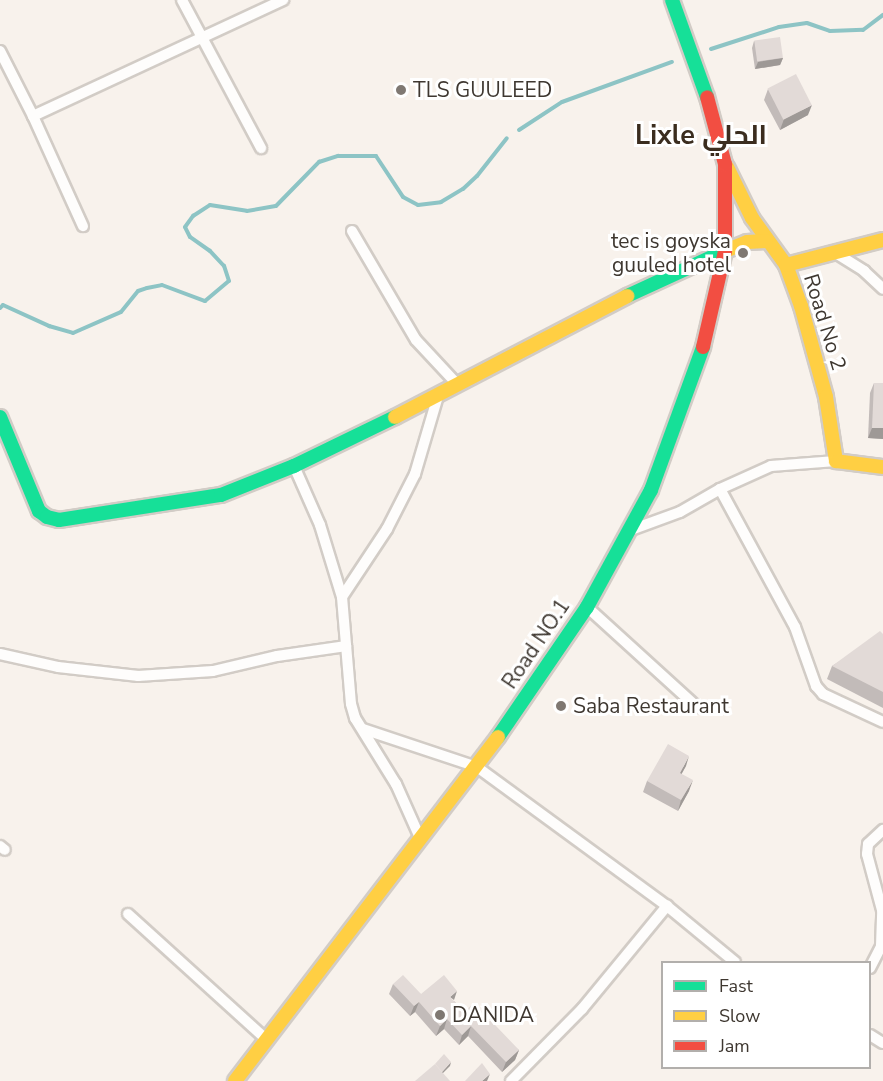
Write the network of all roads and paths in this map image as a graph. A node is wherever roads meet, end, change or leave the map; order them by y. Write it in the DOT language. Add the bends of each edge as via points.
graph roads {
  1 [pos="182,0"];
  2 [pos="283,0"];
  3 [pos="672,0"];
  4 [pos="202,39"];
  5 [pos="0,51"];
  6 [pos="33,116"];
  7 [pos="261,148"];
  8 [pos="725,164"];
  9 [pos="83,226"];
  10 [pos="352,231"];
  11 [pos="883,240"];
  12 [pos="766,241"];
  13 [pos="725,251"];
  14 [pos="834,252"];
  15 [pos="786,265"];
  16 [pos="883,289"];
  17 [pos="458,385"];
  18 [pos="438,396"];
  19 [pos="0,417"];
  20 [pos="836,461"];
  21 [pos="294,466"];
  22 [pos="883,468"];
  23 [pos="720,489"];
  24 [pos="628,531"];
  25 [pos="342,597"];
  26 [pos="587,607"];
  27 [pos="346,646"];
  28 [pos="0,654"];
  29 [pos="697,707"];
  30 [pos="883,722"];
  31 [pos="363,729"];
  32 [pos="477,767"];
  33 [pos="883,830"];
  34 [pos="421,840"];
  35 [pos="667,906"];
  36 [pos="128,914"];
  37 [pos="733,961"];
  38 [pos="871,966"];
  39 [pos="266,1039"];
  40 [pos="236,1081"];
  41 [pos="511,1081"];
  1 -- 4 [label="street"];
  2 -- 4 [label="street"];
  3 -- 8 [label="main road" via="702,78"];
  4 -- 6 [label="street"];
  4 -- 7 [label="street"];
  5 -- 6 [label="street"];
  6 -- 9 [label="street"];
  8 -- 12 [label="main road, Road No 2"];
  8 -- 13 [label="main road, Road NO.1"];
  10 -- 17 [label="street" via="416,339"];
  11 -- 14 [label="main road"];
  12 -- 13 [label="main road" via="747,242"];
  12 -- 15 [label="main road, Road No 2"];
  13 -- 17 [label="main road" via="604,306"];
  13 -- 24 [label="main road, Road NO.1" via="704,344 651,490"];
  14 -- 15 [label="main road"];
  14 -- 16 [label="street"];
  15 -- 20 [label="main road, Road No 2" via="826,397"];
  17 -- 18 [label="main road"];
  18 -- 21 [label="main road"];
  18 -- 25 [label="street" via="415,474 387,529"];
  19 -- 21 [label="main road" via="39,511 59,520 220,495"];
  20 -- 22 [label="main road"];
  20 -- 23 [label="street" via="771,466"];
  21 -- 25 [label="street" via="320,525"];
  23 -- 24 [label="street" via="680,512"];
  23 -- 30 [label="street" via="795,627 816,686 823,694"];
  24 -- 26 [label="main road, Road NO.1"];
  25 -- 27 [label="street"];
  26 -- 29 [label="street"];
  26 -- 32 [label="main road, Road NO.1"];
  27 -- 28 [label="street" via="213,671 138,676 58,667"];
  27 -- 31 [label="street" via="351,704"];
  31 -- 32 [label="street"];
  31 -- 34 [label="street" via="396,784"];
  32 -- 34 [label="main road, Road NO.1"];
  32 -- 35 [label="street"];
  33 -- 38 [label="street" via="868,844 867,854 882,910 881,946"];
  34 -- 39 [label="main road, Road NO.1"];
  35 -- 37 [label="street"];
  35 -- 41 [label="street" via="582,1009"];
  36 -- 39 [label="street"];
  39 -- 40 [label="main road, Road NO.1"];
}
